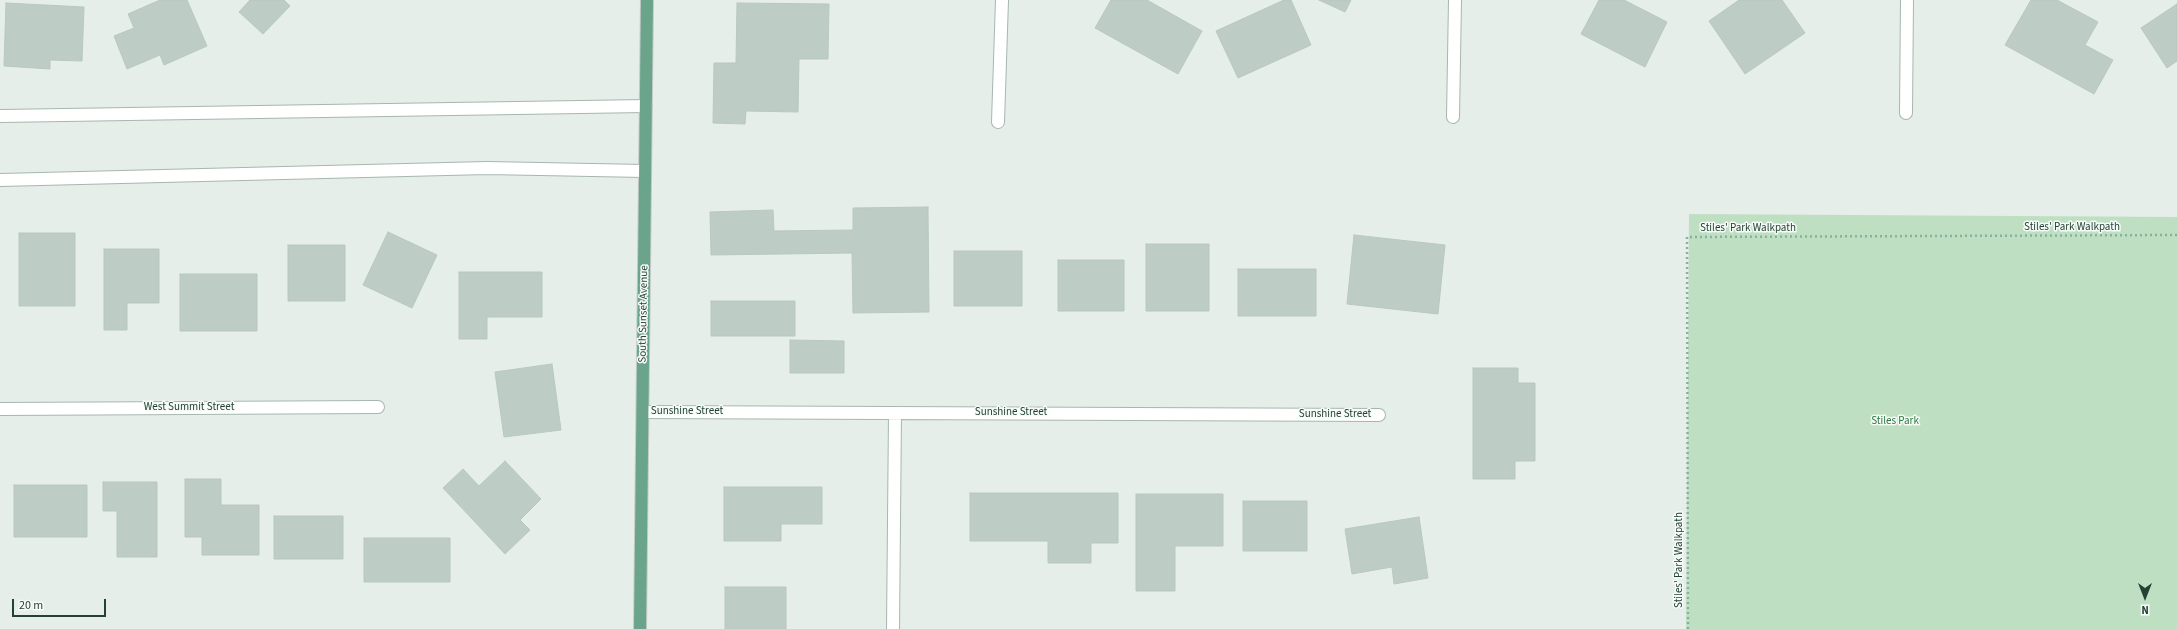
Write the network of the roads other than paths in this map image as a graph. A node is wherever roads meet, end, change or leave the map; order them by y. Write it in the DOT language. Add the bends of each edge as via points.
graph roads {
  1 [pos="647,0"];
  2 [pos="1002,0"];
  3 [pos="1455,0"];
  4 [pos="1907,0"];
  5 [pos="646,106"];
  6 [pos="1906,113"];
  7 [pos="0,116"];
  8 [pos="1453,118"];
  9 [pos="998,122"];
  10 [pos="645,171"];
  11 [pos="0,180"];
  12 [pos="378,407"];
  13 [pos="0,409"];
  14 [pos="643,412"];
  15 [pos="895,413"];
  16 [pos="1379,415"];
  17 [pos="640,629"];
  18 [pos="893,629"];
  1 -- 5 [label="main road, South Sunset Avenue"];
  2 -- 9 [label="street"];
  3 -- 8 [label="street"];
  4 -- 6 [label="street"];
  5 -- 7 [label="street"];
  5 -- 10 [label="main road, South Sunset Avenue"];
  10 -- 11 [label="street" via="487,168"];
  10 -- 14 [label="main road, South Sunset Avenue"];
  12 -- 13 [label="street, West Summit Street"];
  14 -- 15 [label="street, Sunshine Street"];
  14 -- 17 [label="main road, South Sunset Avenue"];
  15 -- 16 [label="street, Sunshine Street"];
  15 -- 18 [label="street"];
}
